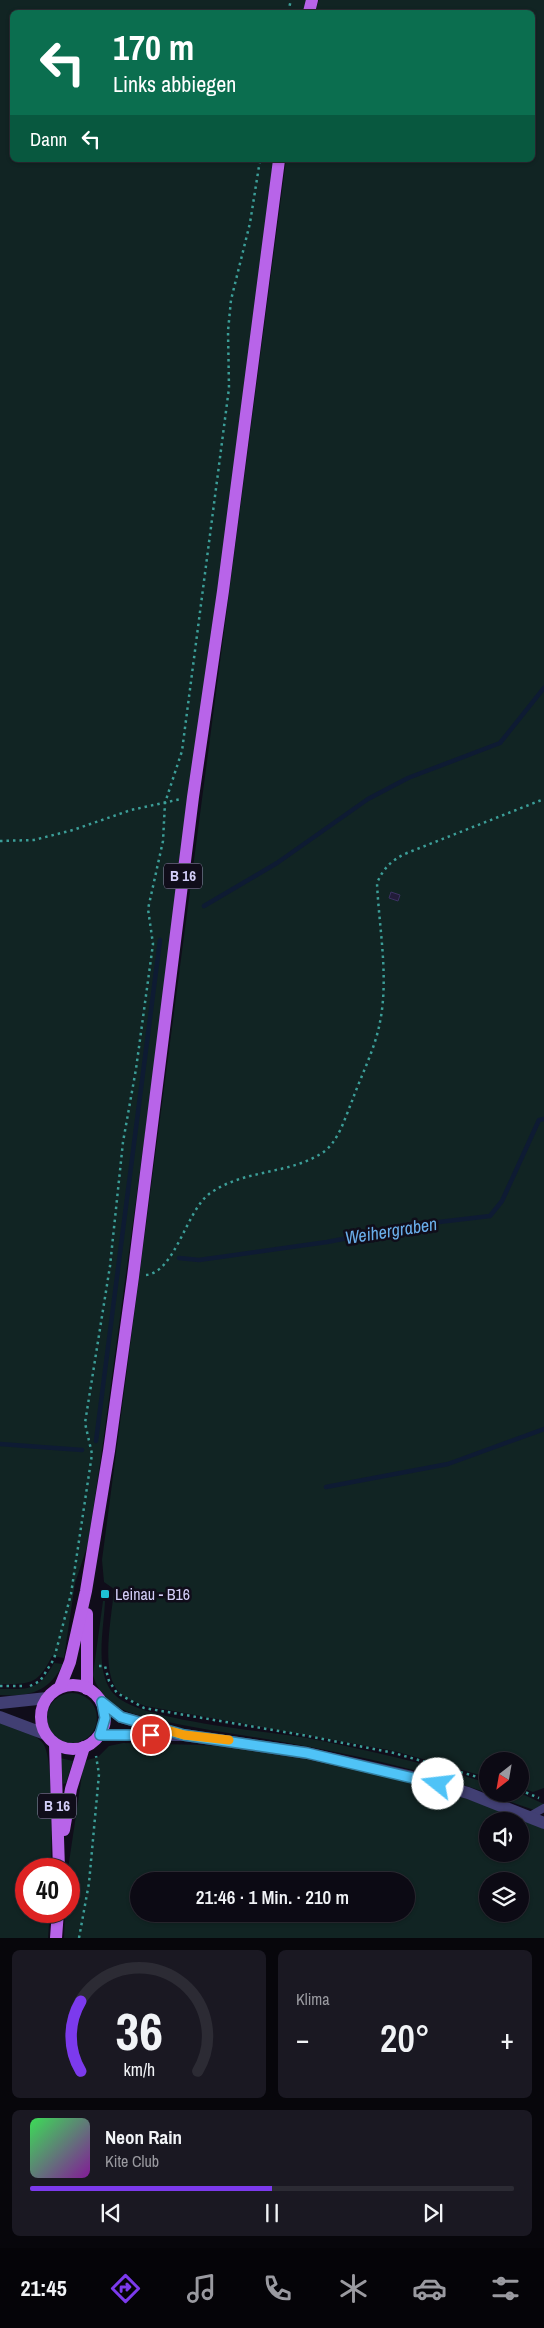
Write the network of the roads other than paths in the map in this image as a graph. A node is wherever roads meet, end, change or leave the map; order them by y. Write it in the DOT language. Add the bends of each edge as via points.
graph roads {
  1 [pos="279,162"];
  2 [pos="86,1591"];
  3 [pos="60,1687"];
  4 [pos="87,1688"];
  5 [pos="47,1698"];
  6 [pos="102,1702"];
  7 [pos="0,1703"];
  8 [pos="0,1717"];
  9 [pos="45,1734"];
  10 [pos="184,1735"];
  11 [pos="92,1742"];
  12 [pos="55,1744"];
  13 [pos="544,1808"];
  14 [pos="530,1816"];
  15 [pos="544,1822"];
  16 [pos="60,1858"];
  17 [pos="61,1858"];
  18 [pos="57,1923"];
  19 [pos="56,1938"];
  1 -- 2 [label="main road, B 16" via="193,797 133,1277"];
  2 -- 3 [label="main road, B 16" via="70,1662"];
  2 -- 4 [label="main road, B 16"];
  3 -- 4 [label="main road" via="74,1685"];
  3 -- 5 [label="main road, B 16"];
  4 -- 6 [label="main road"];
  5 -- 7 [label="street"];
  5 -- 9 [label="main road" via="40,1714"];
  6 -- 10 [label="street" via="121,1717"];
  6 -- 11 [label="main road, B 16" via="105,1718"];
  8 -- 9 [label="street"];
  9 -- 12 [label="main road"];
  10 -- 11 [label="street"];
  10 -- 14 [label="street" via="307,1753 408,1776 468,1793"];
  11 -- 12 [label="main road" via="73,1749"];
  11 -- 17 [label="main road, B 16" via="70,1789"];
  12 -- 16 [label="main road, B 16"];
  13 -- 14 [label="lane"];
  14 -- 15 [label="street"];
  18 -- 19 [label="main road"];
}
